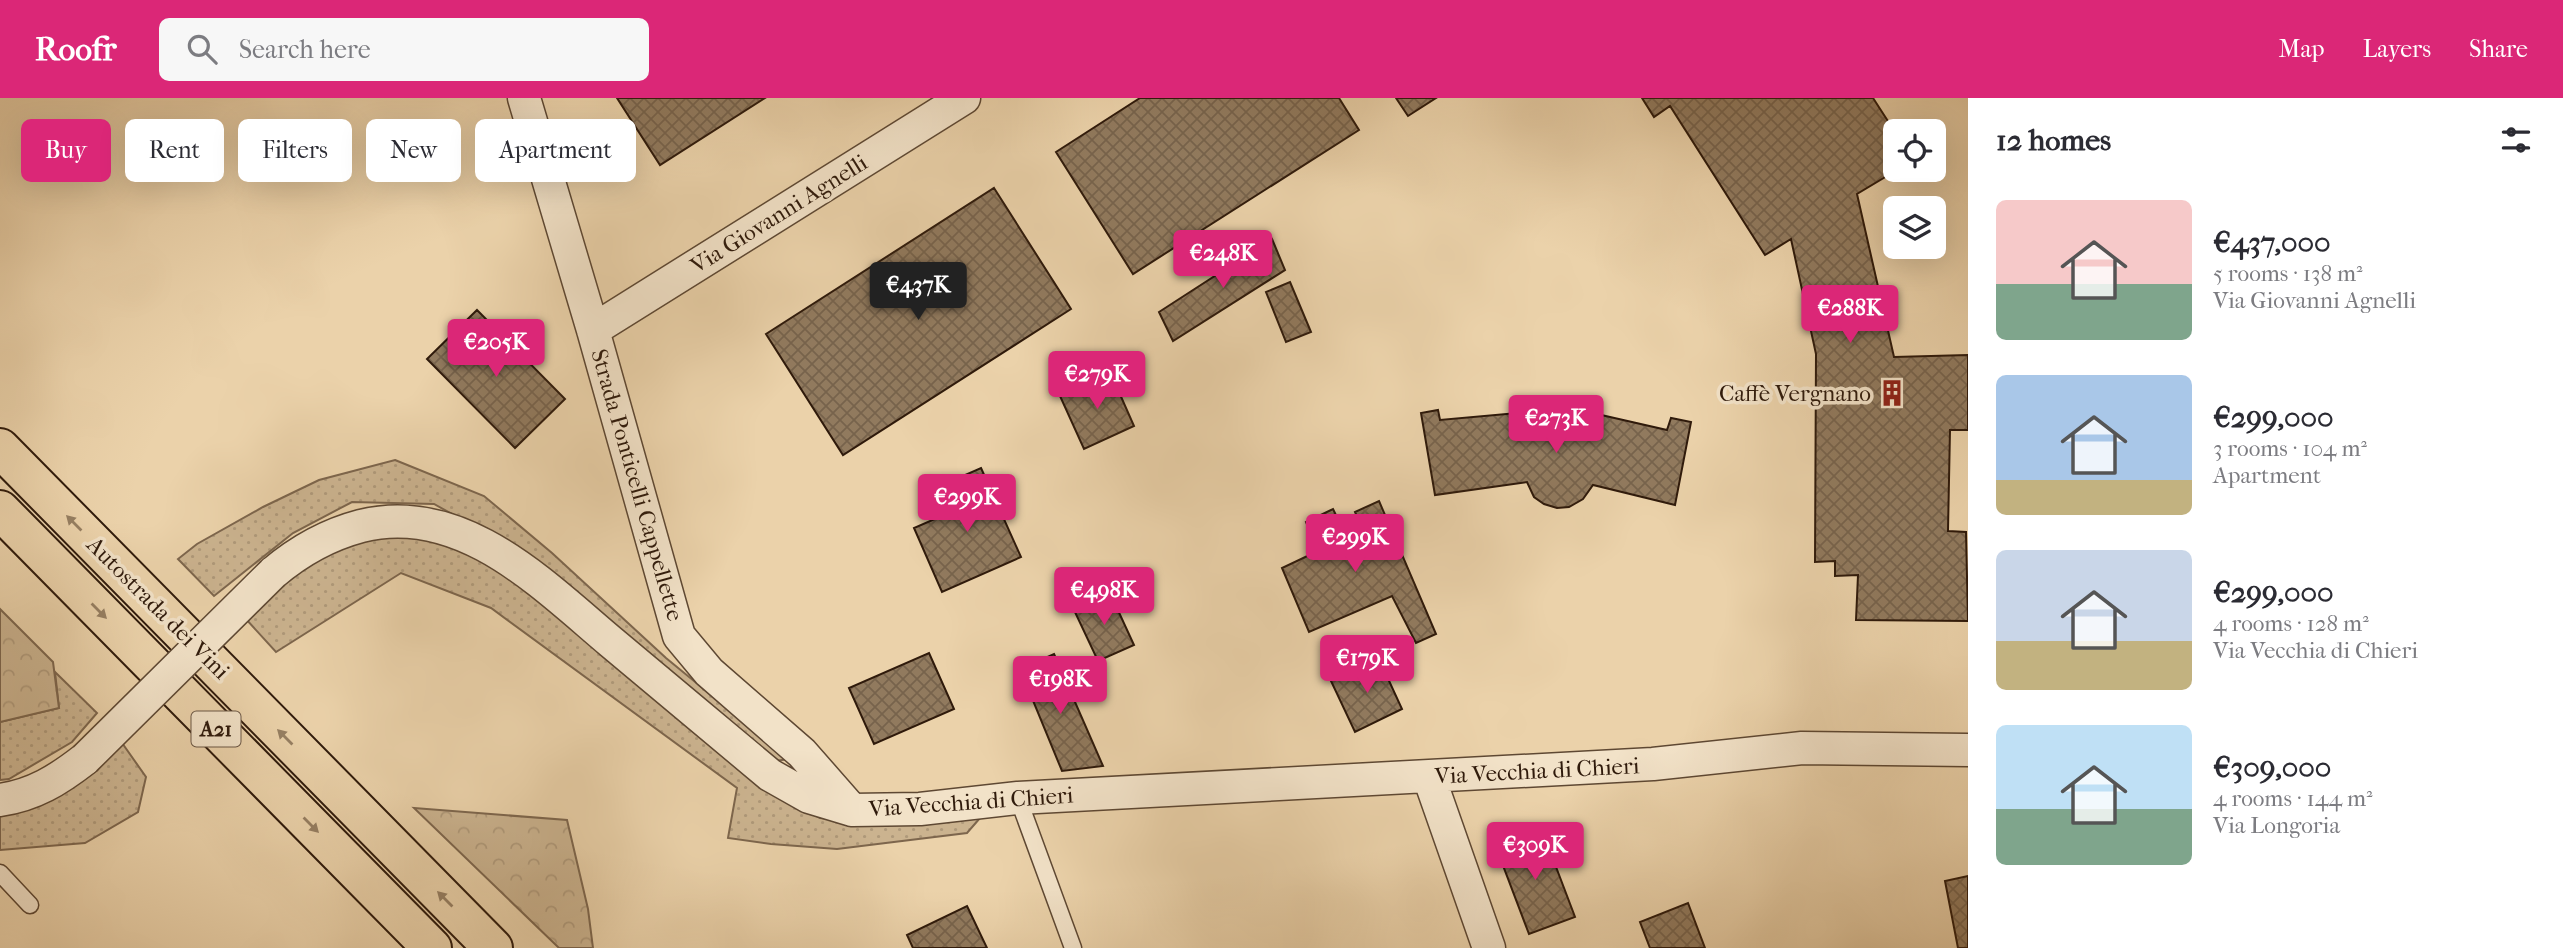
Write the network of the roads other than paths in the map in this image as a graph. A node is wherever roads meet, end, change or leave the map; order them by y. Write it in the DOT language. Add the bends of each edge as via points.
graph roads {
  1 [pos="524,98"];
  2 [pos="964,98"];
  3 [pos="593,330"];
  4 [pos="0,448"];
  5 [pos="0,510"];
  6 [pos="1968,750"];
  7 [pos="1429,777"];
  8 [pos="1018,798"];
  9 [pos="0,800"];
  10 [pos="852,810"];
  11 [pos="0,873"];
  12 [pos="30,905"];
  13 [pos="432,948"];
  14 [pos="493,948"];
  15 [pos="1073,948"];
  16 [pos="1489,948"];
  1 -- 3 [label="street, Strada Ponticelli Cappellette"];
  2 -- 3 [label="street, Via Giovanni Agnelli"];
  3 -- 10 [label="street, Strada Ponticelli Cappellette" via="679,636 709,672 802,753"];
  14 -- 4 [label="highway, Autostrada dei Vini, one-way"];
  5 -- 13 [label="highway, Autostrada dei Vini / A21, one-way"];
  6 -- 7 [label="street, Via Vecchia di Chieri" via="1802,748 1653,764"];
  7 -- 8 [label="street, Via Vecchia di Chieri"];
  7 -- 16 [label="street"];
  8 -- 10 [label="street, Via Vecchia di Chieri" via="920,809"];
  8 -- 15 [label="lane"];
  9 -- 10 [label="street, Via Vecchia di Chieri, bridge" via="42,789 85,759 273,573 309,545 383,521 423,522 463,534 499,553 548,588 769,775 809,797"];
  11 -- 12 [label="lane"];
}
